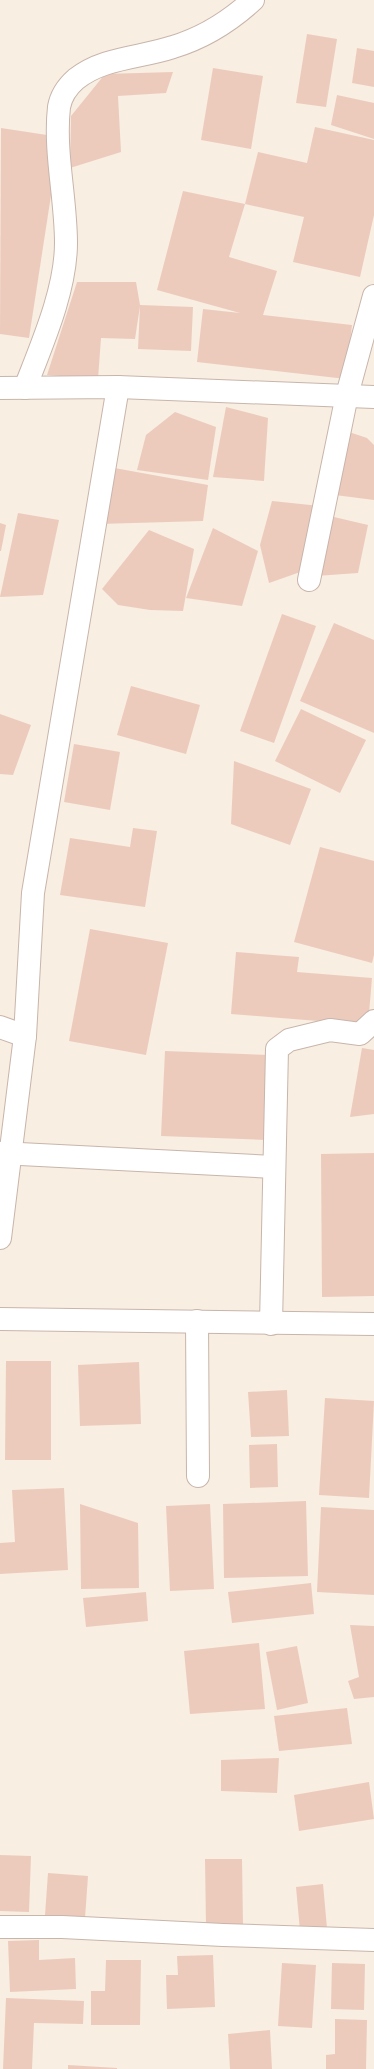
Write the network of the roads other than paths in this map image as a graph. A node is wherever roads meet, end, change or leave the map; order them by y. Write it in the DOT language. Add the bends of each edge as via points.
graph roads {
  1 [pos="253,0"];
  2 [pos="374,296"];
  3 [pos="118,387"];
  4 [pos="0,388"];
  5 [pos="26,388"];
  6 [pos="347,395"];
  7 [pos="374,397"];
  8 [pos="309,580"];
  9 [pos="374,1021"];
  10 [pos="0,1027"];
  11 [pos="25,1036"];
  12 [pos="5,1153"];
  13 [pos="274,1167"];
  14 [pos="0,1238"];
  15 [pos="0,1320"];
  16 [pos="197,1321"];
  17 [pos="271,1324"];
  18 [pos="374,1324"];
  19 [pos="198,1476"];
  20 [pos="0,1927"];
  21 [pos="374,1940"];
  1 -- 5 [label="street" via="210,32 173,47 97,65 65,90 59,106 59,158 66,244 61,281 47,331"];
  2 -- 6 [label="street"];
  3 -- 5 [label="street"];
  3 -- 6 [label="street"];
  3 -- 11 [label="street" via="33,893"];
  4 -- 5 [label="street"];
  6 -- 7 [label="street"];
  6 -- 8 [label="street"];
  9 -- 13 [label="street" via="360,1034 330,1030 289,1040 277,1048"];
  10 -- 11 [label="street"];
  11 -- 12 [label="street"];
  12 -- 13 [label="street"];
  12 -- 14 [label="street"];
  13 -- 17 [label="street"];
  15 -- 16 [label="street"];
  16 -- 17 [label="street"];
  16 -- 19 [label="street"];
  17 -- 18 [label="street"];
  20 -- 21 [label="street" via="62,1927"];
}
